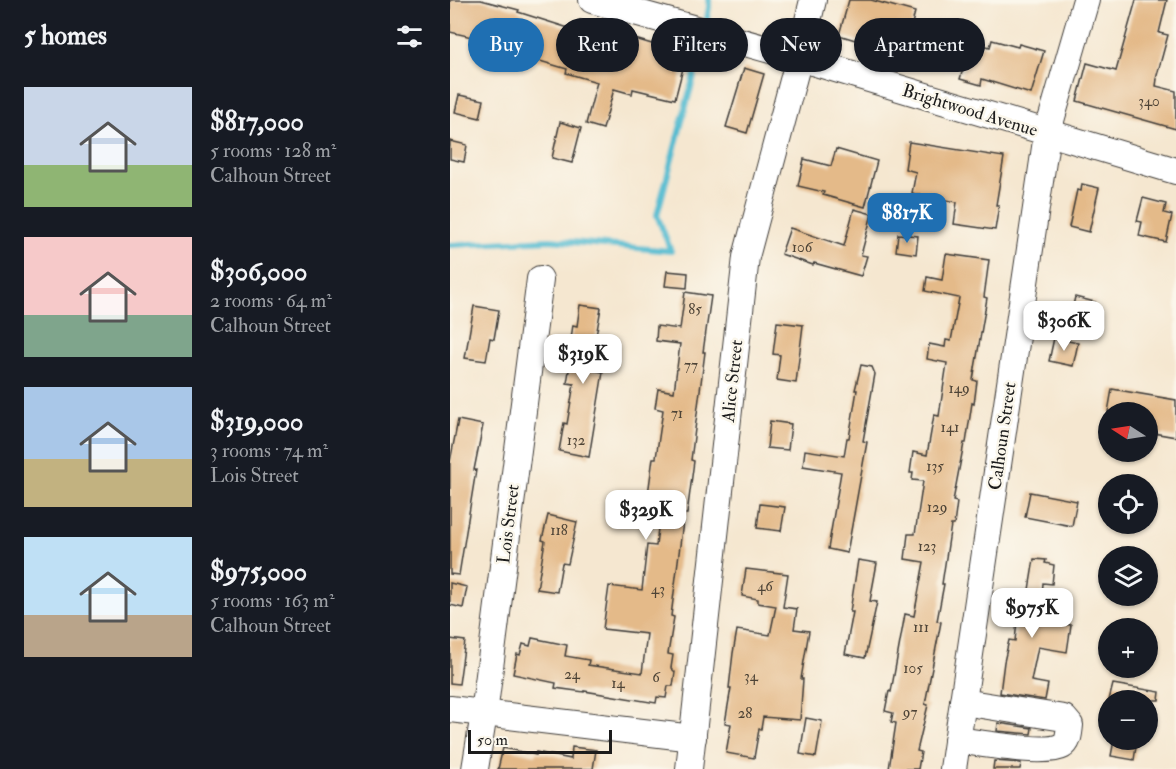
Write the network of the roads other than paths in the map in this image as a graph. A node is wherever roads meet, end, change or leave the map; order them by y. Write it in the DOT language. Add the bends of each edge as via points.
graph roads {
  1 [pos="592,0"];
  2 [pos="813,0"];
  3 [pos="1086,0"];
  4 [pos="809,18"];
  5 [pos="760,47"];
  6 [pos="842,71"];
  7 [pos="796,72"];
  8 [pos="1047,134"];
  9 [pos="1176,171"];
  10 [pos="540,279"];
  11 [pos="963,702"];
  12 [pos="450,709"];
  13 [pos="484,714"];
  14 [pos="693,738"];
  15 [pos="957,740"];
  16 [pos="475,769"];
  17 [pos="689,769"];
  18 [pos="953,769"];
  1 -- 5 [label="street, Brightwood Avenue"];
  2 -- 4 [label="street, Alice Street"];
  3 -- 8 [label="street, Calhoun Street"];
  6 -- 8 [label="street, Brightwood Avenue"];
  7 -- 14 [label="street, Alice Street" via="746,257"];
  8 -- 9 [label="street, Brightwood Avenue"];
  8 -- 11 [label="street, Calhoun Street"];
  10 -- 13 [label="street, Lois Street"];
  11 -- 15 [label="street, Calhoun Street"];
  11 -- 15 [label="street" via="1064,718 1070,725 1069,735 1062,746 1051,749"];
  12 -- 13 [label="street"];
  13 -- 14 [label="street"];
  13 -- 16 [label="street, Lois Street"];
  14 -- 17 [label="street, Alice Street"];
  15 -- 18 [label="street, Calhoun Street"];
}
